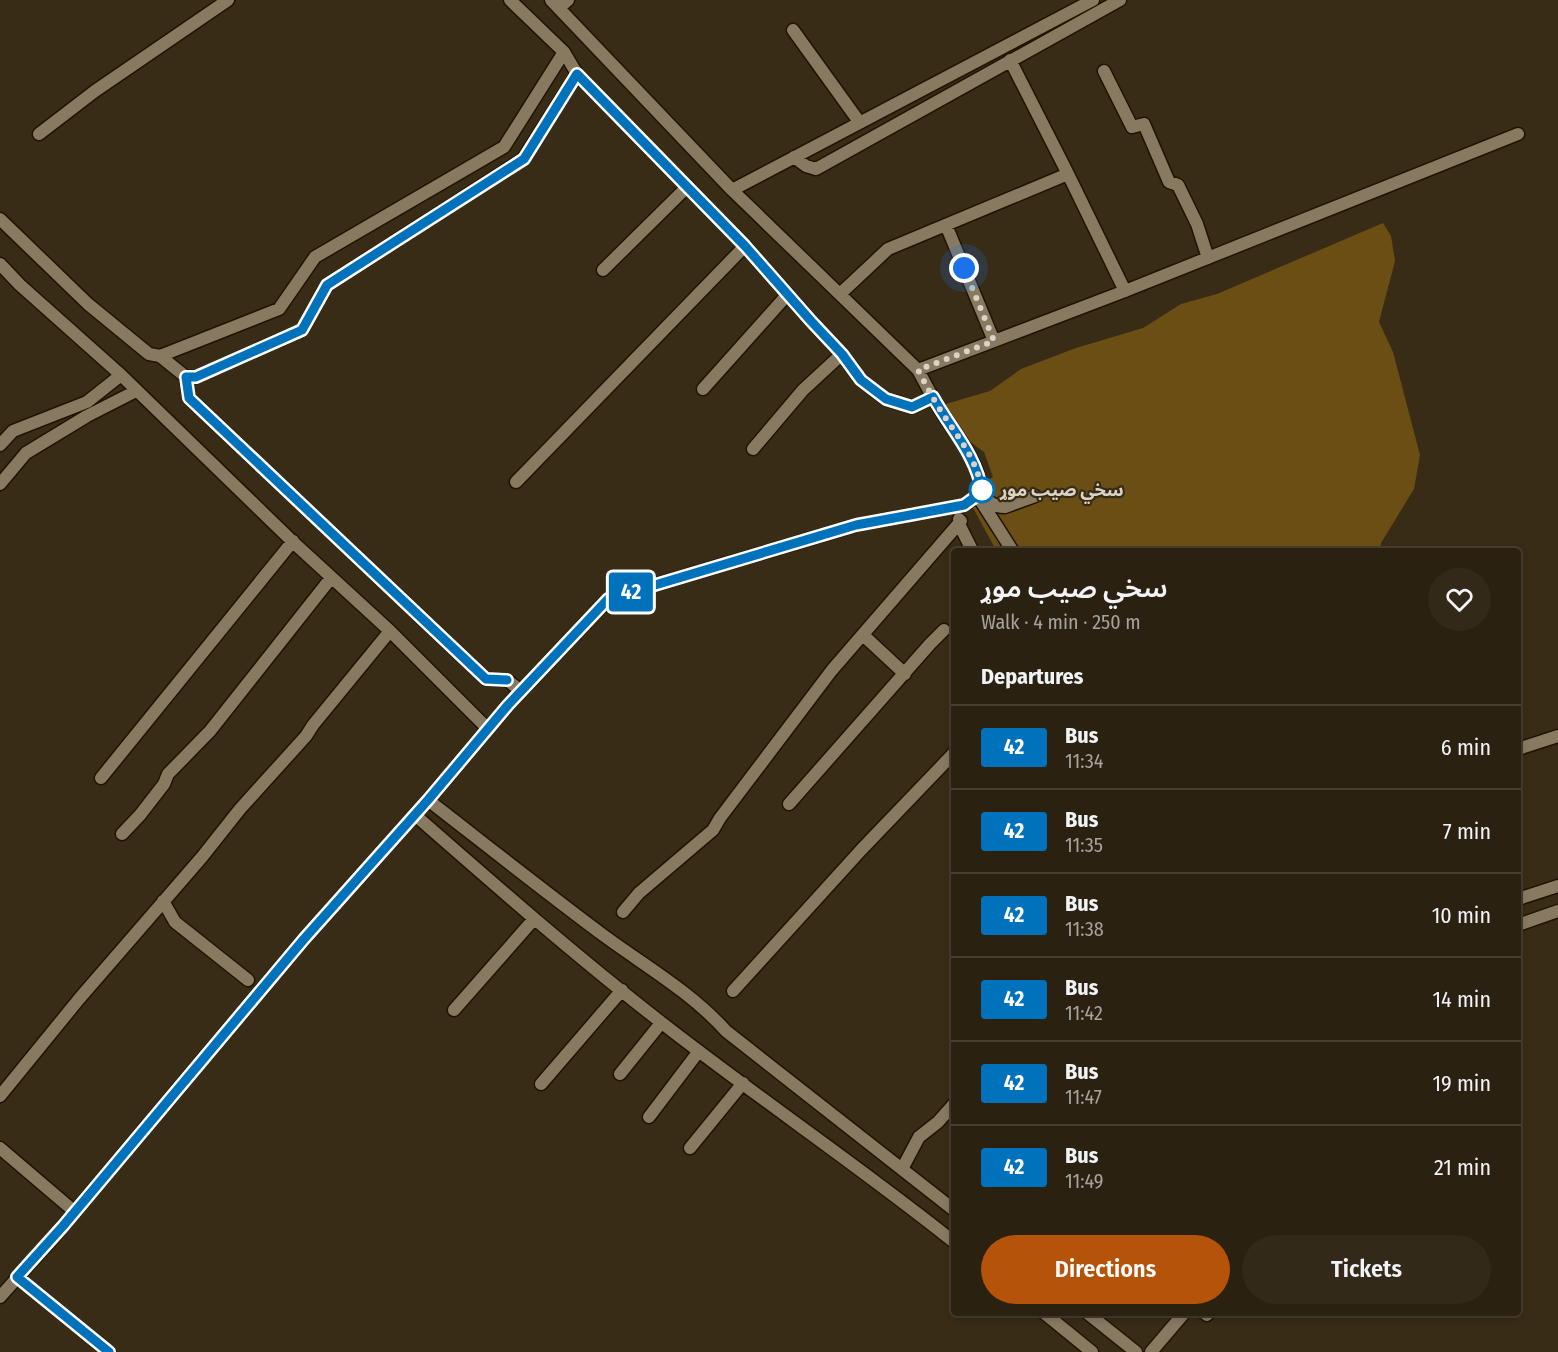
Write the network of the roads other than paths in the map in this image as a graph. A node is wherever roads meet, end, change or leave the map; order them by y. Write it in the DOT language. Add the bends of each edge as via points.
graph roads {
  1 [pos="228,0"];
  2 [pos="510,0"];
  3 [pos="1092,0"];
  4 [pos="1120,0"];
  5 [pos="559,3"];
  6 [pos="793,30"];
  7 [pos="564,52"];
  8 [pos="1010,60"];
  9 [pos="1104,70"];
  10 [pos="577,74"];
  11 [pos="860,123"];
  12 [pos="39,134"];
  13 [pos="1518,134"];
  14 [pos="794,157"];
  15 [pos="1068,174"];
  16 [pos="688,186"];
  17 [pos="732,190"];
  18 [pos="0,219"];
  19 [pos="946,225"];
  20 [pos="745,246"];
  21 [pos="1208,258"];
  22 [pos="0,264"];
  23 [pos="603,270"];
  24 [pos="1125,291"];
  25 [pos="788,294"];
  26 [pos="840,294"];
  27 [pos="994,341"];
  28 [pos="842,354"];
  29 [pos="160,356"];
  30 [pos="918,370"];
  31 [pos="121,375"];
  32 [pos="186,377"];
  33 [pos="703,389"];
  34 [pos="136,391"];
  35 [pos="933,397"];
  36 [pos="0,445"];
  37 [pos="753,449"];
  38 [pos="516,482"];
  39 [pos="0,484"];
  40 [pos="979,493"];
  41 [pos="1035,496"];
  42 [pos="952,508"];
  43 [pos="961,521"];
  44 [pos="293,541"];
  45 [pos="971,548"];
  46 [pos="1011,548"];
  47 [pos="331,578"];
  48 [pos="944,630"];
  49 [pos="390,631"];
  50 [pos="863,635"];
  51 [pos="905,674"];
  52 [pos="521,691"];
  53 [pos="488,729"];
  54 [pos="1558,736"];
  55 [pos="1521,748"];
  56 [pos="951,756"];
  57 [pos="101,778"];
  58 [pos="428,800"];
  59 [pos="789,804"];
  60 [pos="415,815"];
  61 [pos="122,834"];
  62 [pos="1558,886"];
  63 [pos="1521,898"];
  64 [pos="163,901"];
  65 [pos="1558,911"];
  66 [pos="623,912"];
  67 [pos="534,919"];
  68 [pos="1521,924"];
  69 [pos="248,980"];
  70 [pos="622,990"];
  71 [pos="733,991"];
  72 [pos="454,1010"];
  73 [pos="661,1023"];
  74 [pos="699,1051"];
  75 [pos="620,1074"];
  76 [pos="743,1083"];
  77 [pos="541,1084"];
  78 [pos="0,1096"];
  79 [pos="951,1107"];
  80 [pos="649,1117"];
  81 [pos="0,1148"];
  82 [pos="690,1148"];
  83 [pos="902,1169"];
  84 [pos="951,1208"];
  85 [pos="75,1212"];
  86 [pos="951,1240"];
  87 [pos="17,1277"];
  88 [pos="0,1297"];
  89 [pos="1048,1316"];
  90 [pos="1091,1316"];
  91 [pos="1182,1316"];
  92 [pos="109,1352"];
  93 [pos="1092,1352"];
  94 [pos="1136,1352"];
  95 [pos="1151,1352"];
  1 -- 12 [label="street"];
  2 -- 7 [label="street"];
  3 -- 11 [label="street"];
  4 -- 8 [label="street"];
  5 -- 17 [label="street"];
  6 -- 11 [label="street"];
  7 -- 10 [label="street"];
  7 -- 29 [label="street" via="504,147 315,257 279,309"];
  8 -- 14 [label="street" via="816,169"];
  8 -- 15 [label="street"];
  9 -- 21 [label="street" via="1132,127 1144,124 1169,182 1178,185"];
  10 -- 16 [label="street"];
  10 -- 32 [label="street" via="524,159 327,285 302,330 196,377"];
  11 -- 14 [label="street"];
  13 -- 21 [label="street"];
  14 -- 17 [label="street"];
  15 -- 19 [label="street"];
  15 -- 24 [label="street"];
  16 -- 20 [label="street"];
  16 -- 23 [label="street"];
  17 -- 26 [label="street"];
  18 -- 29 [label="street" via="88,304 149,354"];
  19 -- 26 [label="street" via="888,249"];
  19 -- 27 [label="street"];
  20 -- 25 [label="street"];
  20 -- 38 [label="street"];
  21 -- 24 [label="street"];
  22 -- 31 [label="street"];
  24 -- 27 [label="street"];
  25 -- 28 [label="street"];
  25 -- 33 [label="street"];
  26 -- 30 [label="street"];
  27 -- 30 [label="street"];
  28 -- 35 [label="street" via="861,380 886,399 912,407"];
  28 -- 37 [label="street" via="803,390"];
  29 -- 32 [label="street"];
  30 -- 35 [label="street"];
  31 -- 34 [label="street"];
  31 -- 36 [label="street" via="87,402 13,431"];
  32 -- 52 [label="street" via="189,398 486,679 507,680"];
  34 -- 39 [label="street" via="26,453"];
  34 -- 44 [label="street"];
  35 -- 40 [label="street" via="974,461 980,476"];
  40 -- 41 [label="street" via="1000,507"];
  40 -- 42 [label="street" via="964,505"];
  40 -- 46 [label="street"];
  42 -- 43 [label="street"];
  42 -- 52 [label="street" via="856,525 608,599"];
  43 -- 45 [label="street"];
  43 -- 50 [label="street"];
  44 -- 47 [label="street"];
  44 -- 57 [label="street"];
  47 -- 49 [label="street"];
  47 -- 61 [label="street" via="210,731 168,774"];
  48 -- 51 [label="street"];
  49 -- 53 [label="street"];
  49 -- 64 [label="street" via="306,736"];
  50 -- 51 [label="street"];
  50 -- 66 [label="street" via="832,670 713,831 639,893"];
  51 -- 59 [label="street"];
  52 -- 53 [label="street"];
  53 -- 58 [label="street"];
  54 -- 55 [label="street"];
  56 -- 71 [label="street"];
  58 -- 60 [label="street"];
  58 -- 83 [label="street" via="604,936 664,977 726,1031"];
  60 -- 67 [label="street"];
  60 -- 85 [label="street" via="304,939"];
  62 -- 63 [label="street"];
  64 -- 69 [label="street" via="175,922"];
  64 -- 78 [label="street"];
  65 -- 68 [label="street"];
  67 -- 70 [label="street"];
  67 -- 72 [label="street"];
  70 -- 73 [label="street"];
  70 -- 77 [label="street"];
  73 -- 74 [label="street"];
  73 -- 75 [label="street"];
  74 -- 76 [label="street"];
  74 -- 80 [label="street"];
  76 -- 82 [label="street"];
  76 -- 86 [label="street"];
  79 -- 83 [label="street" via="919,1137"];
  81 -- 85 [label="street"];
  83 -- 84 [label="street"];
  85 -- 87 [label="street"];
  87 -- 88 [label="street"];
  87 -- 92 [label="street"];
  89 -- 93 [label="street"];
  90 -- 94 [label="street"];
  91 -- 95 [label="street"];
}
